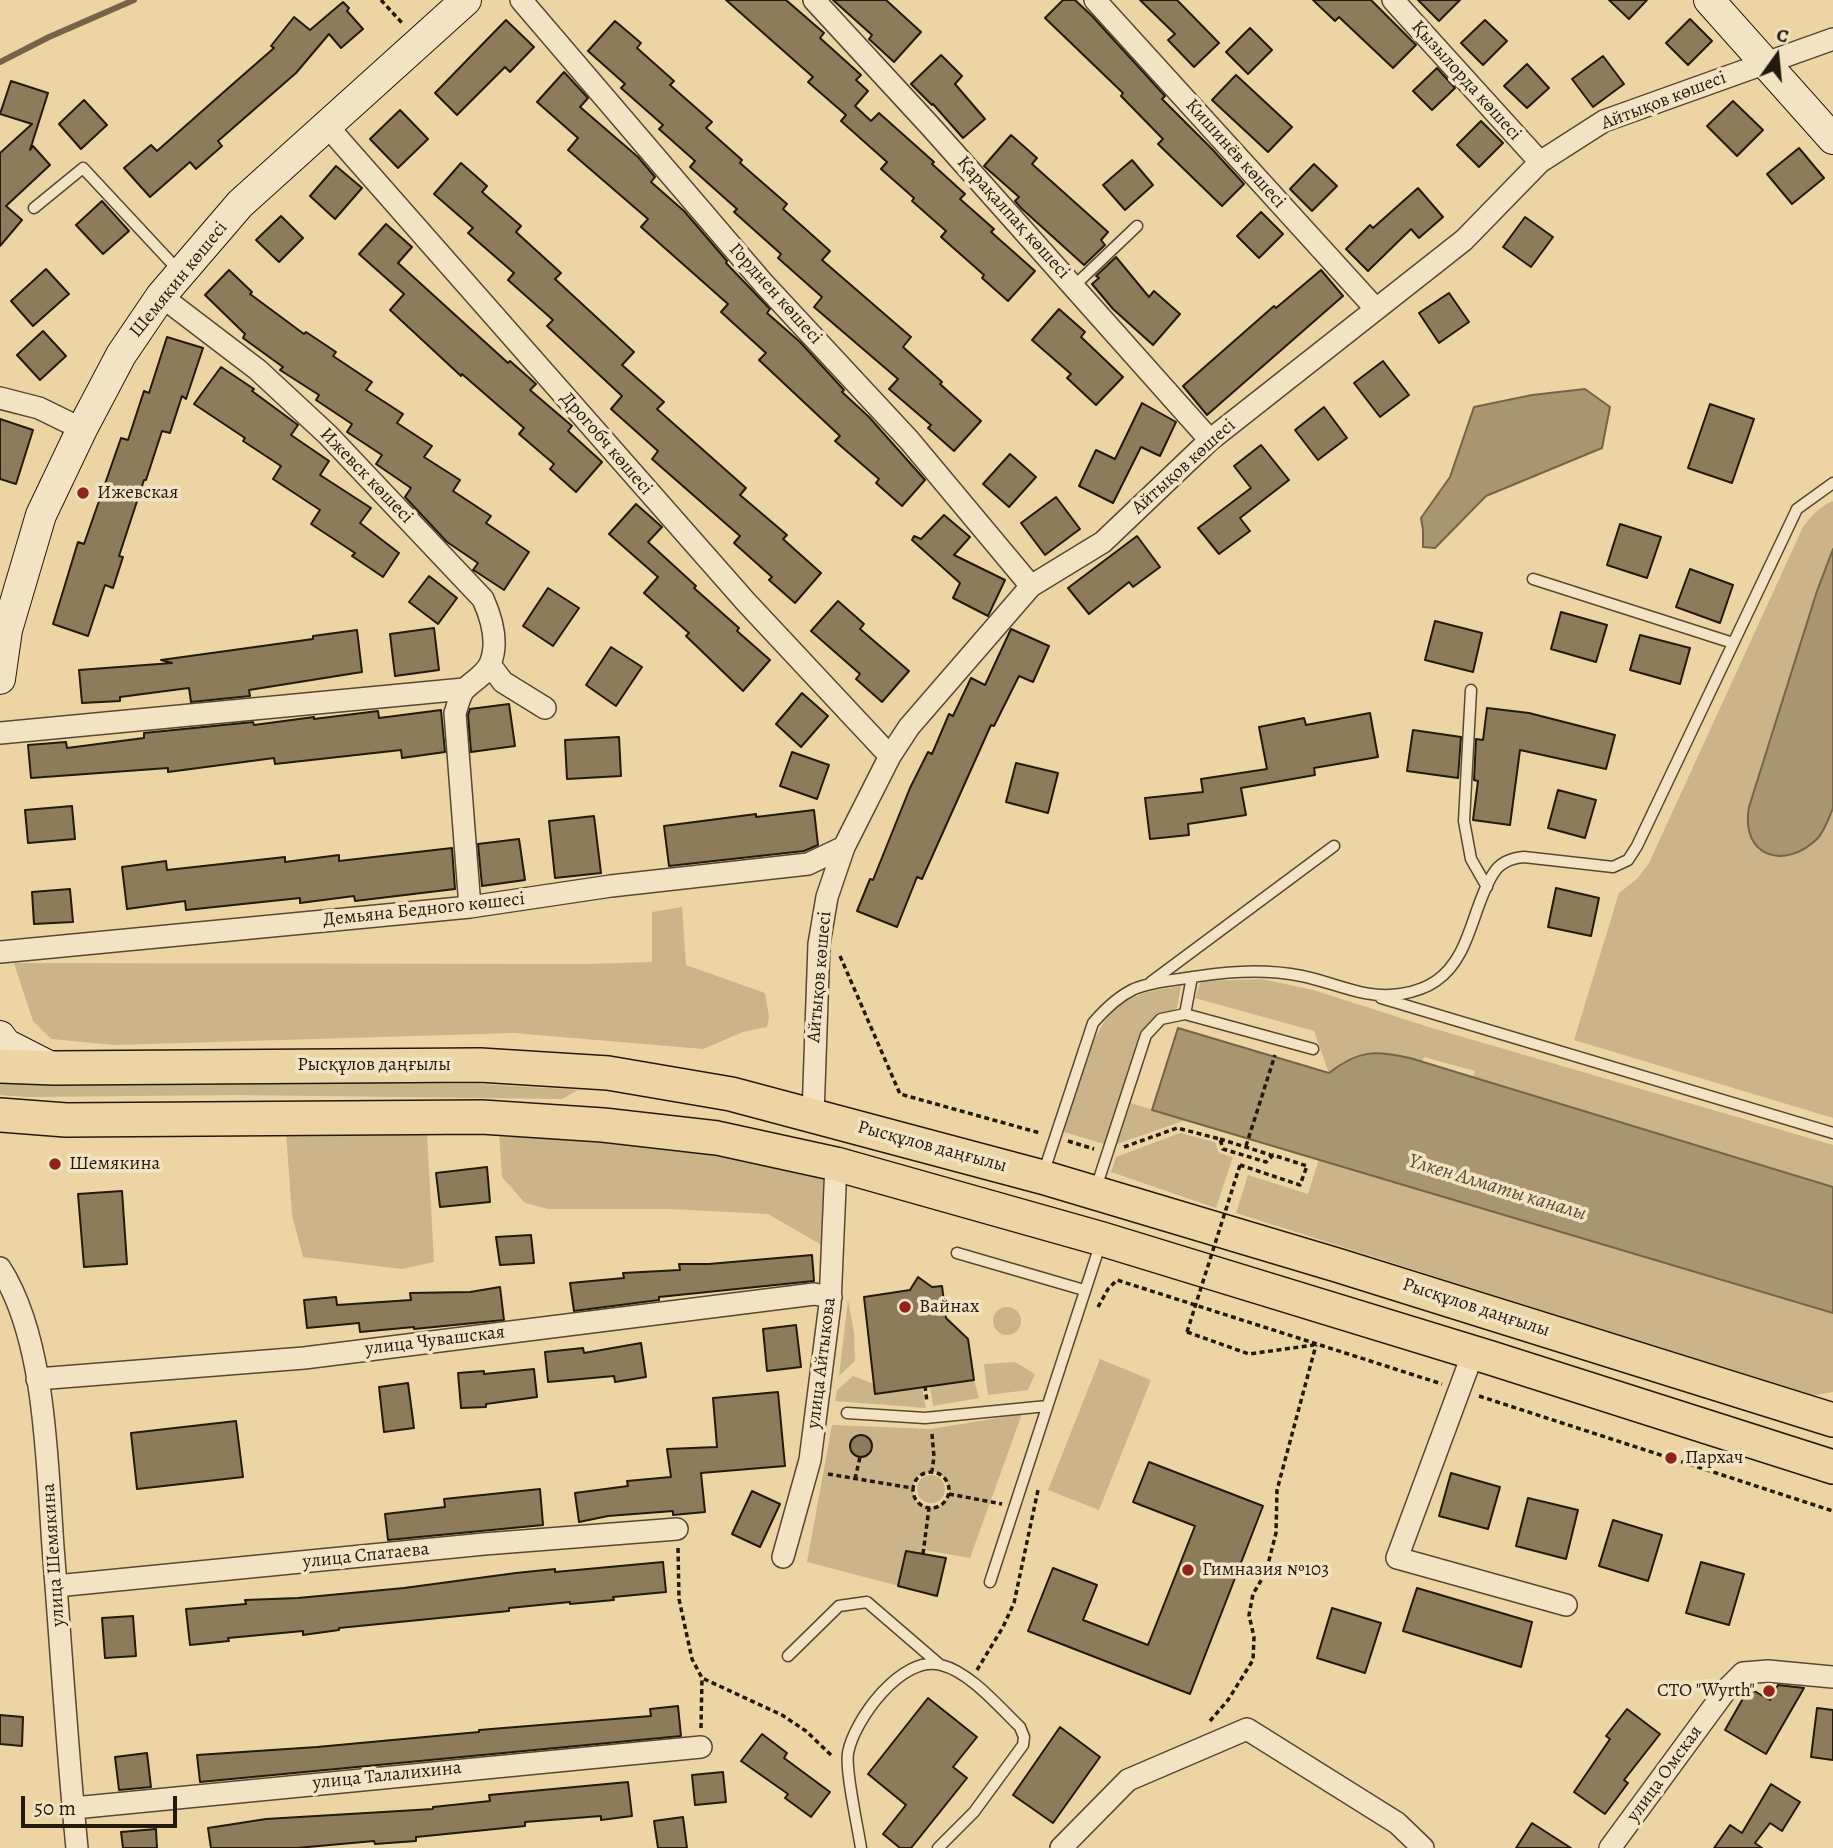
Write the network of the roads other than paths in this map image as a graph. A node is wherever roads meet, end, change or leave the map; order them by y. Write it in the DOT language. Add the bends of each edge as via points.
graph roads {
  1 [pos="466,0"];
  2 [pos="521,0"];
  3 [pos="814,0"];
  4 [pos="1095,0"];
  5 [pos="1393,0"];
  6 [pos="1709,0"];
  7 [pos="1833,39"];
  8 [pos="1766,64"];
  9 [pos="328,127"];
  10 [pos="1833,139"];
  11 [pos="1540,162"];
  12 [pos="34,208"];
  13 [pos="1137,226"];
  14 [pos="181,273"];
  15 [pos="1074,286"];
  16 [pos="161,296"];
  17 [pos="1375,308"];
  18 [pos="0,398"];
  19 [pos="82,429"];
  20 [pos="1210,440"];
  21 [pos="1833,483"];
  22 [pos="1533,579"];
  23 [pos="1031,586"];
  24 [pos="1733,643"];
  25 [pos="490,665"];
  26 [pos="0,678"];
  27 [pos="464,689"];
  28 [pos="1471,690"];
  29 [pos="545,708"];
  30 [pos="0,733"];
  31 [pos="890,756"];
  32 [pos="1334,846"];
  33 [pos="844,847"];
  34 [pos="1487,887"];
  35 [pos="470,907"];
  36 [pos="0,952"];
  37 [pos="1192,977"];
  38 [pos="1149,984"];
  39 [pos="1375,996"];
  40 [pos="1185,1014"];
  41 [pos="0,1036"];
  42 [pos="1313,1049"];
  43 [pos="0,1066"];
  44 [pos="54,1068"];
  45 [pos="608,1073"];
  46 [pos="0,1115"];
  47 [pos="813,1115"];
  48 [pos="603,1125"];
  49 [pos="1833,1133"];
  50 [pos="836,1164"];
  51 [pos="1042,1177"];
  52 [pos="1095,1193"];
  53 [pos="1026,1218"];
  54 [pos="1102,1239"];
  55 [pos="957,1252"];
  56 [pos="0,1268"];
  57 [pos="1084,1290"];
  58 [pos="831,1297"];
  59 [pos="1331,1309"];
  60 [pos="1528,1325"];
  61 [pos="1473,1353"];
  62 [pos="37,1379"];
  63 [pos="1595,1392"];
  64 [pos="1781,1404"];
  65 [pos="1048,1406"];
  66 [pos="847,1413"];
  67 [pos="1833,1420"];
  68 [pos="1833,1467"];
  69 [pos="677,1529"];
  70 [pos="783,1557"];
  71 [pos="990,1582"];
  72 [pos="56,1586"];
  73 [pos="1566,1605"];
  74 [pos="788,1656"];
  75 [pos="939,1664"];
  76 [pos="1833,1677"];
  77 [pos="701,1747"];
  78 [pos="74,1808"];
  79 [pos="78,1848"];
  80 [pos="862,1848"];
  81 [pos="938,1848"];
  82 [pos="1062,1848"];
  83 [pos="1423,1848"];
  84 [pos="1610,1848"];
  1 -- 9 [label="main road, Шемякин көшесі"];
  2 -- 23 [label="street, Горднен көшесі" via="764,284 909,440"];
  3 -- 15 [label="street, Қарақалпақ көшесі"];
  4 -- 17 [label="street, Кишинёв көшесі"];
  5 -- 11 [label="street, Қызылорда көшесі"];
  6 -- 8 [label="main road"];
  7 -- 8 [label="street, Айтықов көшесі"];
  8 -- 10 [label="main road"];
  8 -- 11 [label="street, Айтықов көшесі" via="1604,121"];
  9 -- 14 [label="main road, Шемякин көшесі" via="240,204"];
  9 -- 31 [label="street, Дрогобч көшесі" via="746,602"];
  11 -- 17 [label="street, Айтықов көшесі" via="1464,240"];
  12 -- 14 [label="lane" via="83,168"];
  13 -- 15 [label="lane"];
  14 -- 16 [label="main road, Шемякин көшесі"];
  15 -- 20 [label="street, Қарақалпақ көшесі"];
  16 -- 19 [label="main road, Шемякин көшесі" via="121,355"];
  16 -- 25 [label="street, Ижевск көшесі" via="258,370 328,435 483,599 495,639"];
  17 -- 20 [label="street, Айтықов көшесі"];
  18 -- 19 [label="street" via="39,408"];
  19 -- 26 [label="main road, Шемякин көшесі" via="41,515 7,630"];
  20 -- 23 [label="street, Айтықов көшесі" via="1103,542"];
  21 -- 24 [label="lane" via="1797,509"];
  22 -- 24 [label="lane"];
  23 -- 31 [label="street, Айтықов көшесі" via="909,727"];
  24 -- 34 [label="lane" via="1628,860 1613,867 1514,858 1493,872"];
  25 -- 27 [label="street"];
  25 -- 29 [label="street" via="503,682"];
  27 -- 30 [label="street"];
  27 -- 35 [label="street" via="455,713"];
  28 -- 34 [label="lane" via="1464,821 1471,859"];
  31 -- 33 [label="street, Айтықов көшесі"];
  32 -- 38 [label="lane"];
  33 -- 35 [label="street, Демьяна Бедного көшесі" via="808,864"];
  33 -- 47 [label="street, Айтықов көшесі" via="827,897 819,944"];
  34 -- 39 [label="lane" via="1467,938 1446,973 1418,990"];
  35 -- 36 [label="street, Демьяна Бедного көшесі"];
  37 -- 38 [label="lane"];
  37 -- 39 [label="lane" via="1270,971"];
  37 -- 40 [label="lane"];
  38 -- 51 [label="lane" via="1118,999 1093,1023"];
  39 -- 49 [label="lane"];
  40 -- 42 [label="lane"];
  40 -- 52 [label="lane" via="1161,1019 1146,1035"];
  41 -- 44 [label="main road" via="6,1044"];
  43 -- 44 [label="main road, Рысқұлов даңғылы"];
  44 -- 45 [label="main road, Рысқұлов даңғылы" via="454,1064"];
  45 -- 47 [label="main road, Рысқұлов даңғылы" via="731,1094"];
  45 -- 48 [label="main road"];
  46 -- 48 [label="main road" via="66,1120 482,1117"];
  47 -- 51 [label="main road, Рысқұлов даңғылы"];
  48 -- 50 [label="main road" via="717,1138"];
  50 -- 53 [label="main road"];
  50 -- 58 [label="street, улица Айтыкова"];
  51 -- 52 [label="main road, Рысқұлов даңғылы"];
  51 -- 53 [label="main road"];
  52 -- 60 [label="main road, Рысқұлов даңғылы"];
  53 -- 54 [label="main road"];
  54 -- 57 [label="lane"];
  54 -- 59 [label="main road"];
  55 -- 57 [label="lane"];
  56 -- 62 [label="street, улица Шемякина" via="24,1322"];
  57 -- 65 [label="lane"];
  58 -- 62 [label="street, улица Чувашская" via="814,1294 304,1358"];
  58 -- 70 [label="street, улица Айтыкова" via="810,1460"];
  59 -- 60 [label="main road" via="1343,1293 1514,1346 1521,1343"];
  59 -- 61 [label="main road"];
  60 -- 64 [label="main road, Рысқұлов даңғылы"];
  61 -- 63 [label="main road"];
  61 -- 73 [label="street" via="1397,1558"];
  62 -- 72 [label="street, улица Шемякина"];
  63 -- 64 [label="main road" via="1605,1377 1611,1376 1764,1423 1770,1423"];
  63 -- 68 [label="main road"];
  64 -- 67 [label="main road, Рысқұлов даңғылы"];
  65 -- 66 [label="lane" via="930,1417"];
  65 -- 71 [label="lane"];
  69 -- 72 [label="street, улица Спатаева"];
  72 -- 78 [label="street, улица Шемякина"];
  74 -- 75 [label="lane" via="839,1606 867,1602"];
  75 -- 80 [label="lane" via="918,1666 893,1680 857,1731 848,1754"];
  75 -- 81 [label="lane" via="962,1674 1020,1727 1024,1737 1023,1745 974,1812"];
  76 -- 84 [label="street, улица Омская" via="1743,1673"];
  77 -- 78 [label="street, улица Талалихина"];
  78 -- 79 [label="street, улица Шемякина"];
  82 -- 83 [label="street" via="1128,1780 1247,1729 1397,1822"];
}
